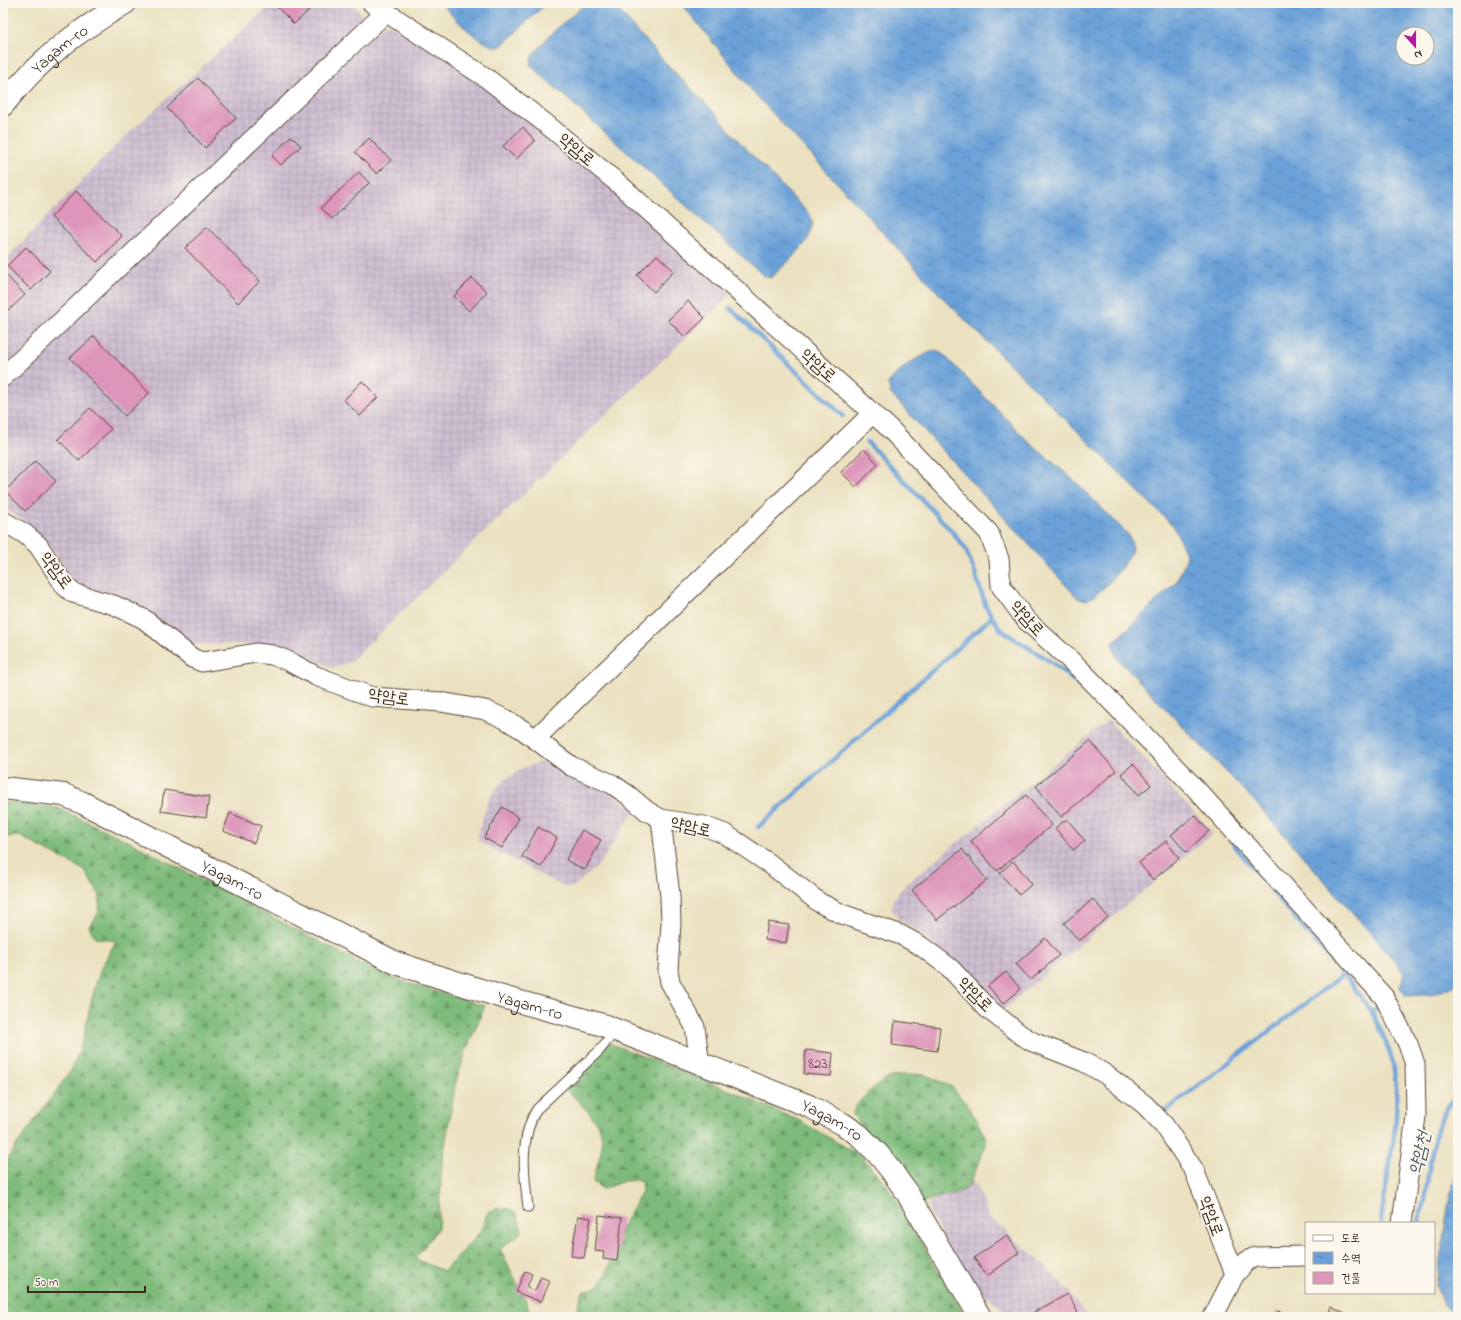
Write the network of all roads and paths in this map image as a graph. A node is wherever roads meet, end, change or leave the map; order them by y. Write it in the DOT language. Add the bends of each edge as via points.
graph roads {
  1 [pos="125,3"];
  2 [pos="379,8"];
  3 [pos="3,105"];
  4 [pos="3,377"];
  5 [pos="873,413"];
  6 [pos="3,521"];
  7 [pos="535,739"];
  8 [pos="3,788"];
  9 [pos="661,819"];
  10 [pos="616,1030"];
  11 [pos="700,1065"];
  12 [pos="528,1207"];
  13 [pos="1402,1222"];
  14 [pos="1305,1256"];
  15 [pos="1235,1274"];
  16 [pos="980,1317"];
  17 [pos="1213,1317"];
  1 -- 3 [label="street, Yagam-ro" via="54,50"];
  2 -- 4 [label="street"];
  2 -- 5 [label="street, 약암로" via="485,77 551,128 619,184"];
  5 -- 7 [label="street"];
  5 -- 13 [label="street, 약암로" via="989,533 999,559 1001,586 1026,620 1080,669 1196,789 1384,997 1408,1044 1415,1064 1416,1116"];
  6 -- 7 [label="street, 약암로" via="38,545 65,586 73,592 114,605 144,619 192,658 202,662 256,653 272,655 316,676 372,697 441,702 485,710 505,719"];
  7 -- 9 [label="street, 약암로" via="571,766 612,784"];
  8 -- 10 [label="street, Yagam-ro" via="64,795 83,803 396,963"];
  9 -- 11 [label="street" via="670,896 668,970 670,982 695,1027"];
  9 -- 15 [label="street, 약암로" via="704,826 724,834 770,864 820,903 842,914 902,935 921,946 950,968 987,1008 1021,1035 1084,1062 1128,1090 1164,1125 1194,1170"];
  10 -- 11 [label="street, Yagam-ro"];
  10 -- 12 [label="lane" via="531,1118 525,1163"];
  11 -- 16 [label="street, Yagam-ro" via="808,1106 859,1135 878,1154 907,1193"];
  14 -- 15 [label="street" via="1255,1257 1246,1261"];
  15 -- 17 [label="street"];
}
